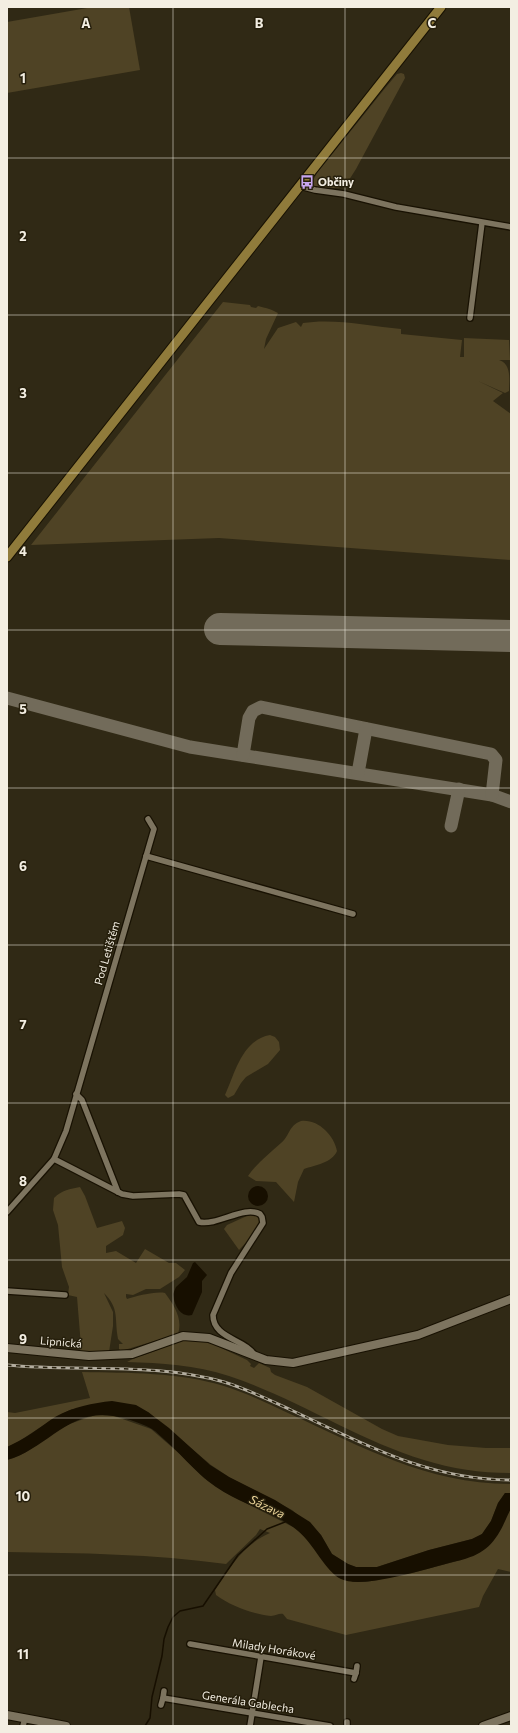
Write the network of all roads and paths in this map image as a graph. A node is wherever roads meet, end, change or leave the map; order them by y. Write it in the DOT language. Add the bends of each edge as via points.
graph roads {
  1 [pos="441,7"];
  2 [pos="300,186"];
  3 [pos="482,223"];
  4 [pos="511,228"];
  5 [pos="470,318"];
  6 [pos="7,556"];
  7 [pos="148,819"];
  8 [pos="146,856"];
  9 [pos="353,914"];
  10 [pos="76,1094"];
  11 [pos="54,1159"];
  12 [pos="118,1192"];
  13 [pos="7,1212"];
  14 [pos="7,1291"];
  15 [pos="65,1295"];
  16 [pos="511,1299"];
  17 [pos="7,1348"];
  18 [pos="255,1356"];
  19 [pos="190,1644"];
  20 [pos="262,1657"];
  21 [pos="357,1666"];
  22 [pos="356,1673"];
  23 [pos="354,1679"];
  24 [pos="164,1691"];
  25 [pos="162,1698"];
  26 [pos="161,1705"];
  27 [pos="252,1713"];
  28 [pos="7,1715"];
  29 [pos="511,1716"];
  30 [pos="24,1722"];
  31 [pos="66,1726"];
  32 [pos="250,1726"];
  33 [pos="330,1726"];
  34 [pos="483,1726"];
  1 -- 2 [label="main road"];
  2 -- 3 [label="street"];
  2 -- 6 [label="main road"];
  3 -- 4 [label="street"];
  3 -- 5 [label="street"];
  7 -- 8 [label="street, Pod Letištěm" via="154,829"];
  8 -- 9 [label="street"];
  8 -- 10 [label="street, Pod Letištěm"];
  10 -- 11 [label="street, Pod Letištěm" via="66,1130"];
  10 -- 12 [label="street" via="82,1100"];
  11 -- 12 [label="street"];
  11 -- 13 [label="street, Pod Letištěm"];
  12 -- 18 [label="street" via="133,1196 184,1195 197,1219 203,1222 251,1212 260,1214 263,1223 231,1273 212,1315 218,1329 252,1350"];
  14 -- 15 [label="street"];
  16 -- 18 [label="street, Lipnická" via="418,1336 293,1363"];
  17 -- 18 [label="street, Lipnická" via="89,1356 132,1354 183,1336 209,1338"];
  19 -- 20 [label="street, Milady Horákové"];
  20 -- 22 [label="street, Milady Horákové"];
  20 -- 27 [label="street"];
  21 -- 22 [label="street"];
  22 -- 23 [label="street"];
  24 -- 25 [label="street"];
  25 -- 26 [label="street"];
  25 -- 27 [label="street, Generála Gablecha"];
  27 -- 32 [label="street"];
  27 -- 33 [label="street, Generála Gablecha"];
  28 -- 30 [label="street"];
  29 -- 34 [label="street"];
  30 -- 31 [label="street"];
}
